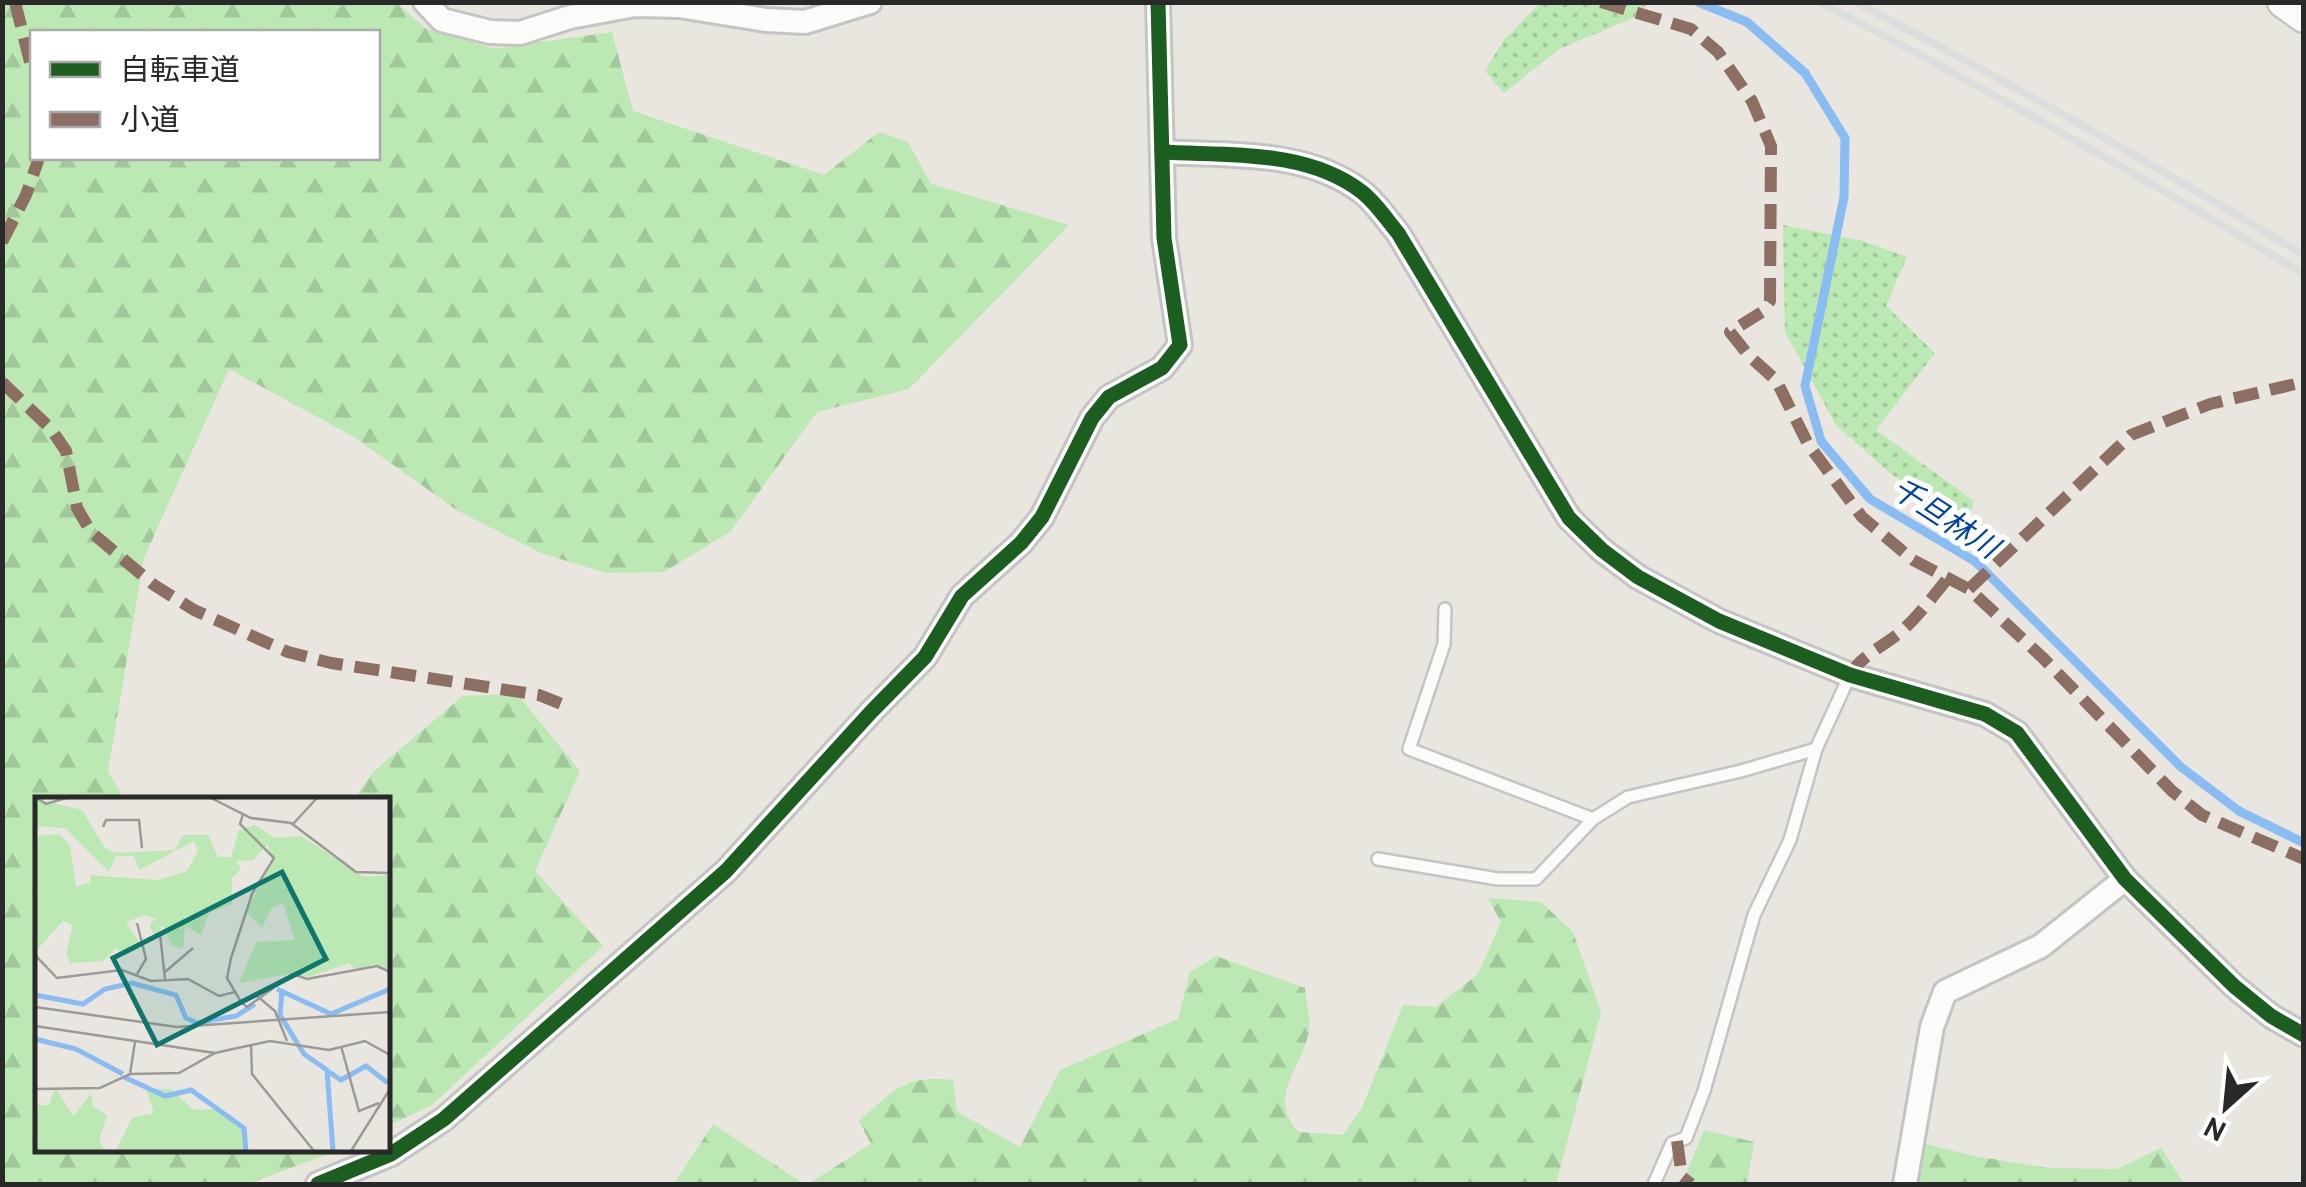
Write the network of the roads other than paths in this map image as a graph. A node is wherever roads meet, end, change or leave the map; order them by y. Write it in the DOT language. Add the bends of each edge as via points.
graph roads {
  1 [pos="425,2"];
  2 [pos="870,2"];
  3 [pos="1158,2"];
  4 [pos="2283,2"];
  5 [pos="2304,17"];
  6 [pos="1162,152"];
  7 [pos="1445,609"];
  8 [pos="1850,676"];
  9 [pos="1816,750"];
  10 [pos="1593,818"];
  11 [pos="1378,858"];
  12 [pos="2126,879"];
  13 [pos="2304,1035"];
  14 [pos="318,1184"];
  15 [pos="1654,1184"];
  16 [pos="1905,1184"];
  1 -- 2 [label="street" via="442,20 520,33 634,6 805,22"];
  3 -- 6 [label="street"];
  4 -- 5 [label="street"];
  6 -- 8 [label="street" via="1289,159 1330,172 1364,194 1398,233 1569,518 1638,577"];
  6 -- 14 [label="street" via="1164,238 1180,345 1162,368 1109,397 1021,543 962,596 926,658 726,872 444,1119 391,1154"];
  7 -- 10 [label="lane" via="1444,644 1409,750"];
  8 -- 9 [label="lane"];
  8 -- 12 [label="street" via="1985,714 2017,732"];
  9 -- 10 [label="lane" via="1628,796"];
  9 -- 15 [label="lane" via="1790,840 1754,915 1704,1091 1686,1138 1672,1143"];
  10 -- 11 [label="lane" via="1536,879 1498,880"];
  12 -- 13 [label="street" via="2234,986"];
  12 -- 16 [label="street" via="2041,946 1945,992 1932,1027"];
}
